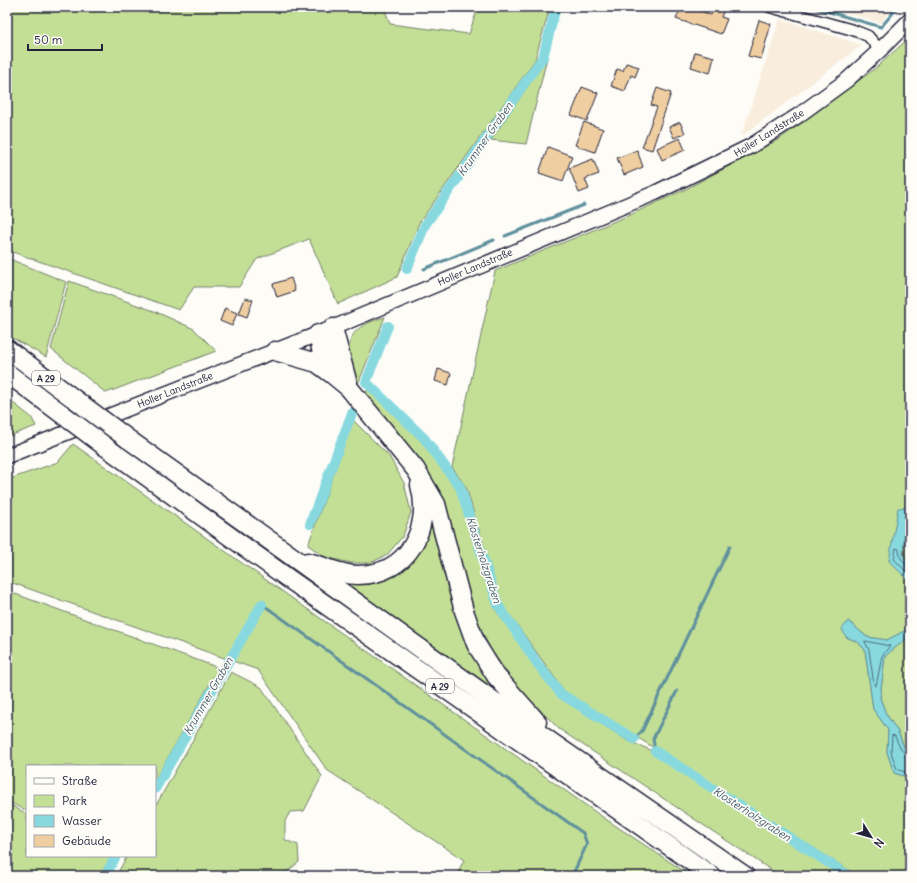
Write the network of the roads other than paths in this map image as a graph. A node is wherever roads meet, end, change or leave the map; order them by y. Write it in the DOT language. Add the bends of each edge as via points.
graph roads {
  1 [pos="770,7"];
  2 [pos="910,20"];
  3 [pos="880,50"];
  4 [pos="325,331"];
  5 [pos="7,349"];
  6 [pos="275,351"];
  7 [pos="7,373"];
  8 [pos="332,374"];
  9 [pos="349,388"];
  10 [pos="7,456"];
  11 [pos="416,470"];
  12 [pos="293,558"];
  13 [pos="551,742"];
  14 [pos="712,876"];
  15 [pos="745,876"];
  1 -- 3 [label="street" via="853,30 868,36"];
  2 -- 3 [label="main road, Holler Landstraße"];
  3 -- 4 [label="main road, Holler Landstraße" via="847,80 752,146 655,193"];
  4 -- 6 [label="main road, Holler Landstraße"];
  4 -- 8 [label="highway" via="322,354"];
  4 -- 9 [label="highway"];
  5 -- 12 [label="highway, A 29, bridge"];
  6 -- 8 [label="highway" via="317,363"];
  6 -- 10 [label="main road, Holler Landstraße"];
  7 -- 14 [label="highway, A 29, bridge" via="289,579"];
  8 -- 9 [label="highway"];
  9 -- 11 [label="highway"];
  11 -- 12 [label="highway" via="424,500 422,527 404,558 381,570 359,575 335,572"];
  11 -- 13 [label="highway" via="436,504 464,611 476,644 496,676"];
  12 -- 13 [label="highway, A 29"];
  13 -- 15 [label="highway, A 29"];
}
